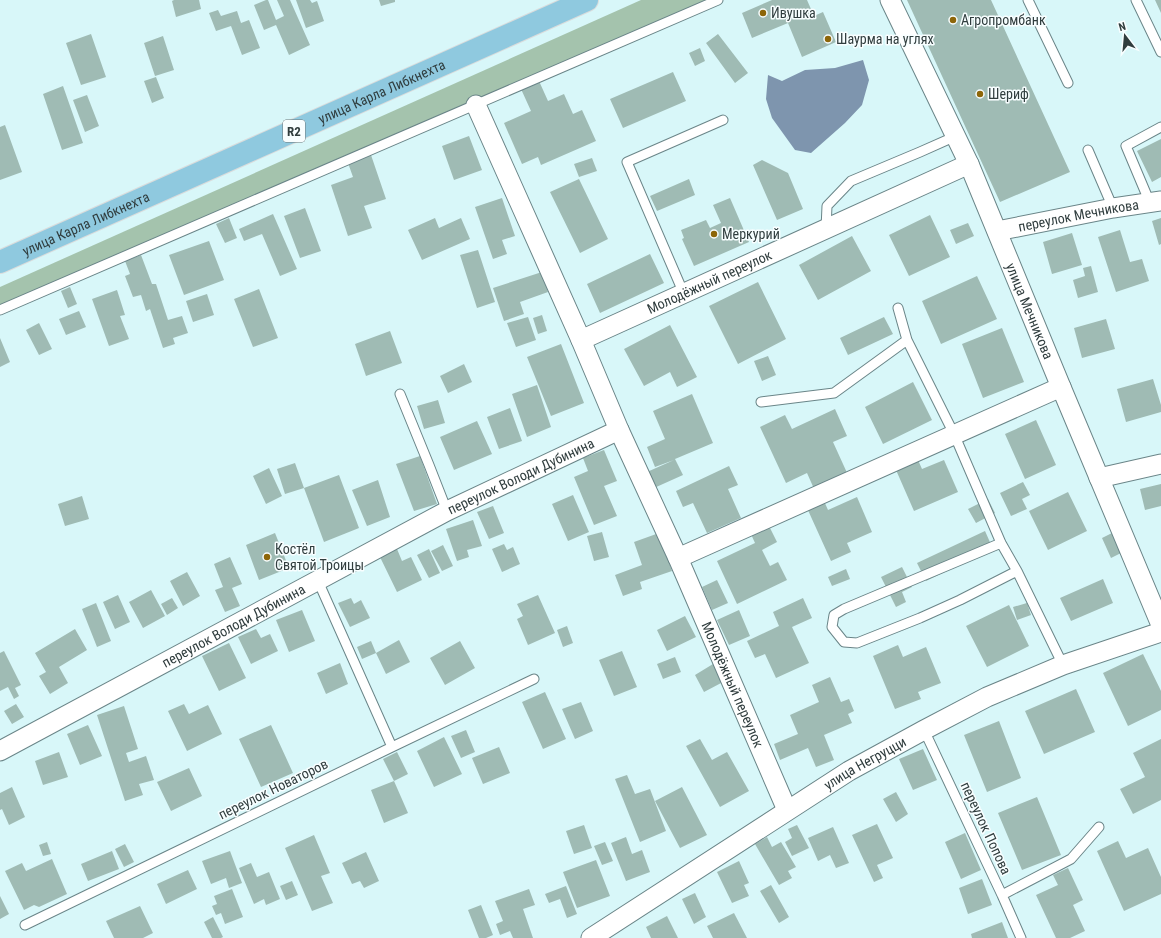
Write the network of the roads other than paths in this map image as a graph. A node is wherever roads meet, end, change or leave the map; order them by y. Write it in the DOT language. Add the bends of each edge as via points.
graph roads {
  1 [pos="587,0"];
  2 [pos="718,0"];
  3 [pos="890,0"];
  4 [pos="1028,0"];
  5 [pos="1136,0"];
  6 [pos="1161,52"];
  7 [pos="1068,83"];
  8 [pos="476,104"];
  9 [pos="724,120"];
  10 [pos="1161,127"];
  11 [pos="956,136"];
  12 [pos="1088,150"];
  13 [pos="969,164"];
  14 [pos="1156,202"];
  15 [pos="1113,208"];
  16 [pos="826,229"];
  17 [pos="997,231"];
  18 [pos="0,262"];
  19 [pos="684,294"];
  20 [pos="898,308"];
  21 [pos="0,310"];
  22 [pos="581,340"];
  23 [pos="907,340"];
  24 [pos="1061,387"];
  25 [pos="400,394"];
  26 [pos="761,402"];
  27 [pos="619,430"];
  28 [pos="954,434"];
  29 [pos="1161,464"];
  30 [pos="1099,478"];
  31 [pos="447,511"];
  32 [pos="1001,543"];
  33 [pos="678,558"];
  34 [pos="1017,571"];
  35 [pos="318,581"];
  36 [pos="1161,624"];
  37 [pos="1161,632"];
  38 [pos="1063,665"];
  39 [pos="534,679"];
  40 [pos="924,730"];
  41 [pos="392,747"];
  42 [pos="0,751"];
  43 [pos="787,810"];
  44 [pos="1100,827"];
  45 [pos="1002,895"];
  46 [pos="25,925"];
  47 [pos="591,938"];
  48 [pos="1021,938"];
  1 -- 18 [label="main road, улица Карла Либкнехта / R2"];
  2 -- 8 [label="lane"];
  3 -- 11 [label="street, улица Мечникова"];
  4 -- 7 [label="lane"];
  5 -- 6 [label="lane"];
  8 -- 21 [label="lane"];
  8 -- 22 [label="street, Молодёжный переулок"];
  9 -- 19 [label="lane" via="628,162"];
  10 -- 14 [label="lane" via="1126,146"];
  11 -- 13 [label="street, улица Мечникова"];
  11 -- 16 [label="lane" via="851,181 827,206"];
  12 -- 15 [label="lane"];
  13 -- 16 [label="street, Молодёжный переулок"];
  13 -- 17 [label="street, улица Мечникова"];
  14 -- 15 [label="street, переулок Мечникова"];
  15 -- 17 [label="street, переулок Мечникова"];
  16 -- 19 [label="street, Молодёжный переулок"];
  17 -- 24 [label="street, улица Мечникова"];
  19 -- 22 [label="street, Молодёжный переулок"];
  20 -- 23 [label="lane"];
  22 -- 27 [label="street, Молодёжный переулок"];
  23 -- 26 [label="lane" via="834,393"];
  23 -- 28 [label="lane"];
  24 -- 28 [label="street"];
  24 -- 30 [label="street, улица Мечникова"];
  25 -- 31 [label="lane"];
  27 -- 31 [label="street, переулок Володи Дубинина"];
  27 -- 33 [label="street, Молодёжный переулок"];
  28 -- 32 [label="lane"];
  28 -- 33 [label="street"];
  29 -- 30 [label="street"];
  30 -- 36 [label="street, улица Мечникова"];
  31 -- 35 [label="street, переулок Володи Дубинина"];
  32 -- 34 [label="lane"];
  32 -- 34 [label="lane" via="844,609 834,615 832,627 844,642 857,643 960,600"];
  33 -- 43 [label="street, Молодёжный переулок"];
  34 -- 38 [label="lane"];
  35 -- 41 [label="lane"];
  35 -- 42 [label="street, переулок Володи Дубинина"];
  37 -- 38 [label="street, улица Негруцци"];
  38 -- 40 [label="street, улица Негруцци" via="987,697"];
  39 -- 41 [label="lane, переулок Новаторов"];
  40 -- 43 [label="street, улица Негруцци" via="849,771"];
  40 -- 45 [label="lane, переулок Попова"];
  41 -- 46 [label="lane, переулок Новаторов"];
  43 -- 47 [label="street, улица Негруцци"];
  44 -- 45 [label="lane" via="1071,859"];
  45 -- 48 [label="lane, переулок Попова"];
}
